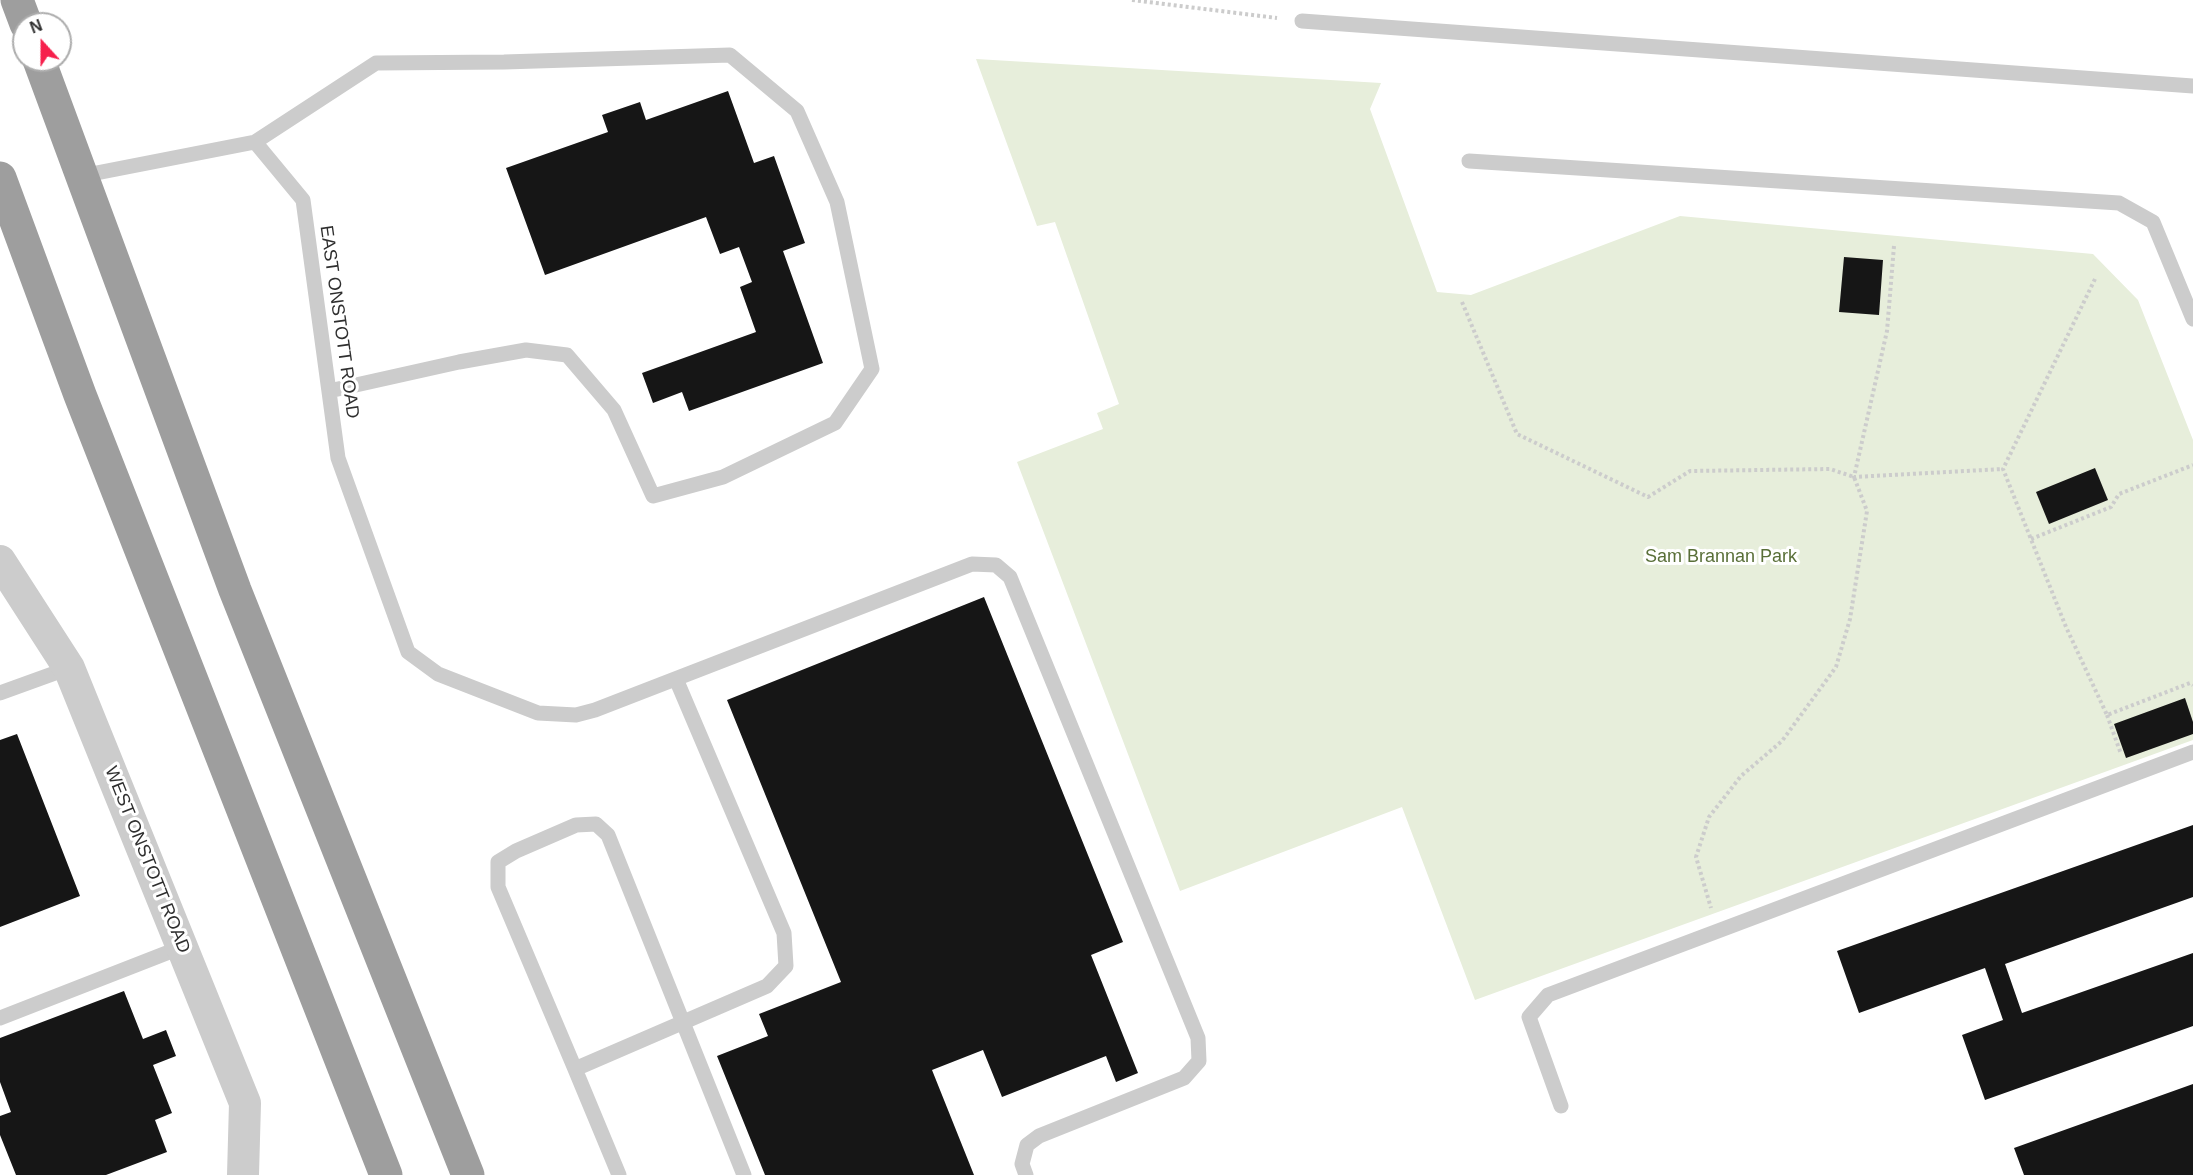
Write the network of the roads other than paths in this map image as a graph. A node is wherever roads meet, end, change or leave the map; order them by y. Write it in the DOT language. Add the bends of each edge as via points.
graph roads {
  1 [pos="1302,21"];
  2 [pos="43,72"];
  3 [pos="2193,86"];
  4 [pos="255,142"];
  5 [pos="1469,161"];
  6 [pos="81,176"];
  7 [pos="2,190"];
  8 [pos="2193,319"];
  9 [pos="329,391"];
  10 [pos="0,561"];
  11 [pos="69,668"];
  12 [pos="676,679"];
  13 [pos="0,693"];
  14 [pos="2193,752"];
  15 [pos="182,947"];
  16 [pos="0,1018"];
  17 [pos="684,1022"];
  18 [pos="575,1069"];
  19 [pos="1561,1106"];
  20 [pos="243,1175"];
  21 [pos="386,1175"];
  22 [pos="468,1175"];
  23 [pos="619,1175"];
  24 [pos="744,1175"];
  25 [pos="1026,1175"];
  1 -- 3 [label="lane"];
  2 -- 6 [label="highway"];
  4 -- 6 [label="lane"];
  4 -- 9 [label="lane, EAST ONSTOTT ROAD" via="303,200"];
  4 -- 9 [label="lane" via="376,63 730,56 797,111 837,202 872,369 835,423 723,477 653,496 614,410 567,355 525,350"];
  5 -- 8 [label="lane" via="2119,203 2152,222"];
  6 -- 22 [label="highway" via="235,590"];
  7 -- 21 [label="highway"];
  9 -- 12 [label="lane, EAST ONSTOTT ROAD" via="338,458 408,652 438,674 538,713 576,715"];
  10 -- 11 [label="street, WEST ONSTOTT ROAD"];
  11 -- 13 [label="lane"];
  11 -- 15 [label="street, WEST ONSTOTT ROAD"];
  12 -- 17 [label="lane" via="784,933 786,966 767,986"];
  12 -- 25 [label="lane, EAST ONSTOTT ROAD" via="972,564 996,565 1010,577 1198,1038 1199,1061 1184,1078 1039,1136 1027,1145 1022,1164"];
  14 -- 19 [label="lane" via="1548,995 1529,1017"];
  15 -- 16 [label="lane"];
  15 -- 20 [label="street, WEST ONSTOTT ROAD" via="245,1103"];
  17 -- 18 [label="lane"];
  17 -- 18 [label="lane" via="608,835 596,824 576,825 498,862 498,887"];
  17 -- 24 [label="lane"];
  18 -- 23 [label="lane"];
}
